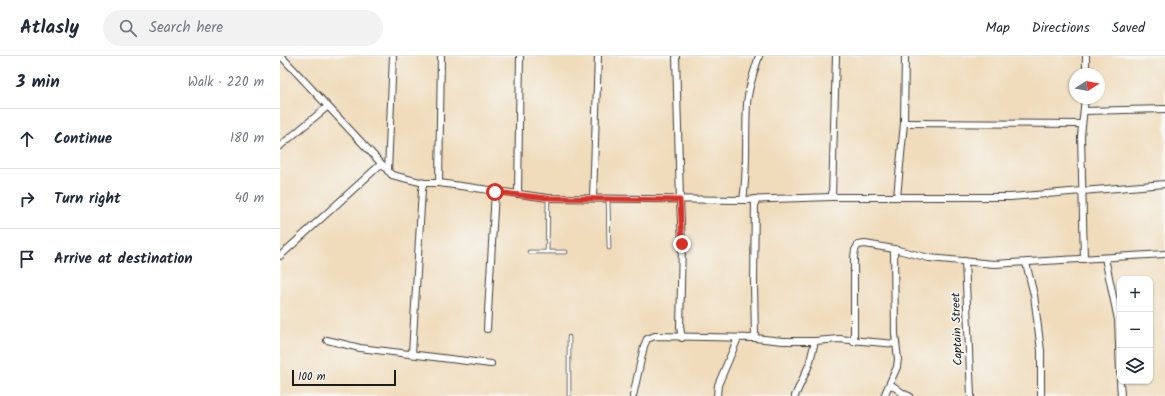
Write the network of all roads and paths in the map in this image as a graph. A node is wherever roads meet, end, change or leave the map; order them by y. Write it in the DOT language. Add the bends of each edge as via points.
graph roads {
  1 [pos="281,56"];
  2 [pos="392,56"];
  3 [pos="441,56"];
  4 [pos="520,56"];
  5 [pos="598,56"];
  6 [pos="676,56"];
  7 [pos="759,56"];
  8 [pos="836,56"];
  9 [pos="905,56"];
  10 [pos="1086,56"];
  11 [pos="1086,68"];
  12 [pos="1085,104"];
  13 [pos="327,106"];
  14 [pos="1165,109"];
  15 [pos="1084,111"];
  16 [pos="904,123"];
  17 [pos="1082,124"];
  18 [pos="280,146"];
  19 [pos="381,164"];
  20 [pos="388,171"];
  21 [pos="424,183"];
  22 [pos="439,183"];
  23 [pos="1165,184"];
  24 [pos="1083,190"];
  25 [pos="495,192"];
  26 [pos="518,194"];
  27 [pos="832,196"];
  28 [pos="897,197"];
  29 [pos="548,198"];
  30 [pos="593,198"];
  31 [pos="608,199"];
  32 [pos="755,199"];
  33 [pos="680,200"];
  34 [pos="743,200"];
  35 [pos="608,248"];
  36 [pos="894,249"];
  37 [pos="530,252"];
  38 [pos="547,252"];
  39 [pos="566,252"];
  40 [pos="1165,254"];
  41 [pos="280,256"];
  42 [pos="1105,258"];
  43 [pos="1084,259"];
  44 [pos="965,261"];
  45 [pos="1026,262"];
  46 [pos="487,329"];
  47 [pos="568,337"];
  48 [pos="682,338"];
  49 [pos="738,338"];
  50 [pos="755,338"];
  51 [pos="327,340"];
  52 [pos="815,341"];
  53 [pos="854,342"];
  54 [pos="896,344"];
  55 [pos="1119,348"];
  56 [pos="412,354"];
  57 [pos="491,364"];
  58 [pos="890,384"];
  59 [pos="1120,384"];
  60 [pos="569,396"];
  61 [pos="633,396"];
  62 [pos="717,396"];
  63 [pos="795,396"];
  64 [pos="884,396"];
  65 [pos="909,396"];
  66 [pos="971,396"];
  67 [pos="1041,396"];
  68 [pos="1121,396"];
  1 -- 13 [label="street"];
  2 -- 20 [label="street"];
  3 -- 22 [label="street"];
  4 -- 26 [label="street"];
  5 -- 30 [label="street"];
  6 -- 33 [label="street"];
  7 -- 34 [label="street" via="747,103 746,181"];
  8 -- 27 [label="street"];
  9 -- 16 [label="street"];
  10 -- 11 [label="street"];
  12 -- 15 [label="street"];
  13 -- 18 [label="street"];
  13 -- 19 [label="street"];
  14 -- 15 [label="street"];
  15 -- 17 [label="street"];
  16 -- 17 [label="street"];
  16 -- 28 [label="street"];
  17 -- 24 [label="street"];
  19 -- 20 [label="street"];
  19 -- 41 [label="street"];
  20 -- 21 [label="street" via="392,176"];
  21 -- 22 [label="street"];
  21 -- 56 [label="street"];
  22 -- 25 [label="street"];
  23 -- 24 [label="street"];
  24 -- 28 [label="street" via="1010,197"];
  24 -- 43 [label="street"];
  25 -- 26 [label="street"];
  25 -- 46 [label="street"];
  26 -- 29 [label="street"];
  27 -- 28 [label="street"];
  27 -- 32 [label="street"];
  29 -- 30 [label="street"];
  29 -- 38 [label="lane"];
  30 -- 31 [label="street"];
  31 -- 33 [label="street"];
  31 -- 35 [label="lane"];
  32 -- 34 [label="street"];
  32 -- 50 [label="street"];
  33 -- 34 [label="street"];
  33 -- 48 [label="street"];
  36 -- 44 [label="street" via="929,258"];
  36 -- 53 [label="street" via="865,244 858,245 855,250"];
  36 -- 54 [label="street"];
  37 -- 38 [label="lane"];
  38 -- 39 [label="lane"];
  40 -- 42 [label="street"];
  42 -- 43 [label="street"];
  42 -- 55 [label="street" via="1118,320"];
  43 -- 45 [label="street"];
  44 -- 45 [label="street" via="994,264"];
  44 -- 66 [label="street, Captain Street"];
  45 -- 67 [label="street" via="1034,295 1041,351"];
  47 -- 60 [label="lane"];
  48 -- 49 [label="street"];
  48 -- 61 [label="street" via="655,336 647,339"];
  49 -- 50 [label="street"];
  49 -- 62 [label="street" via="718,385"];
  50 -- 52 [label="street"];
  51 -- 56 [label="street" via="360,348"];
  52 -- 53 [label="street" via="839,339"];
  52 -- 63 [label="street" via="809,365"];
  53 -- 54 [label="street"];
  54 -- 58 [label="street" via="897,368"];
  56 -- 57 [label="street"];
  58 -- 64 [label="street"];
  58 -- 65 [label="street"];
  59 -- 68 [label="street"];
}
